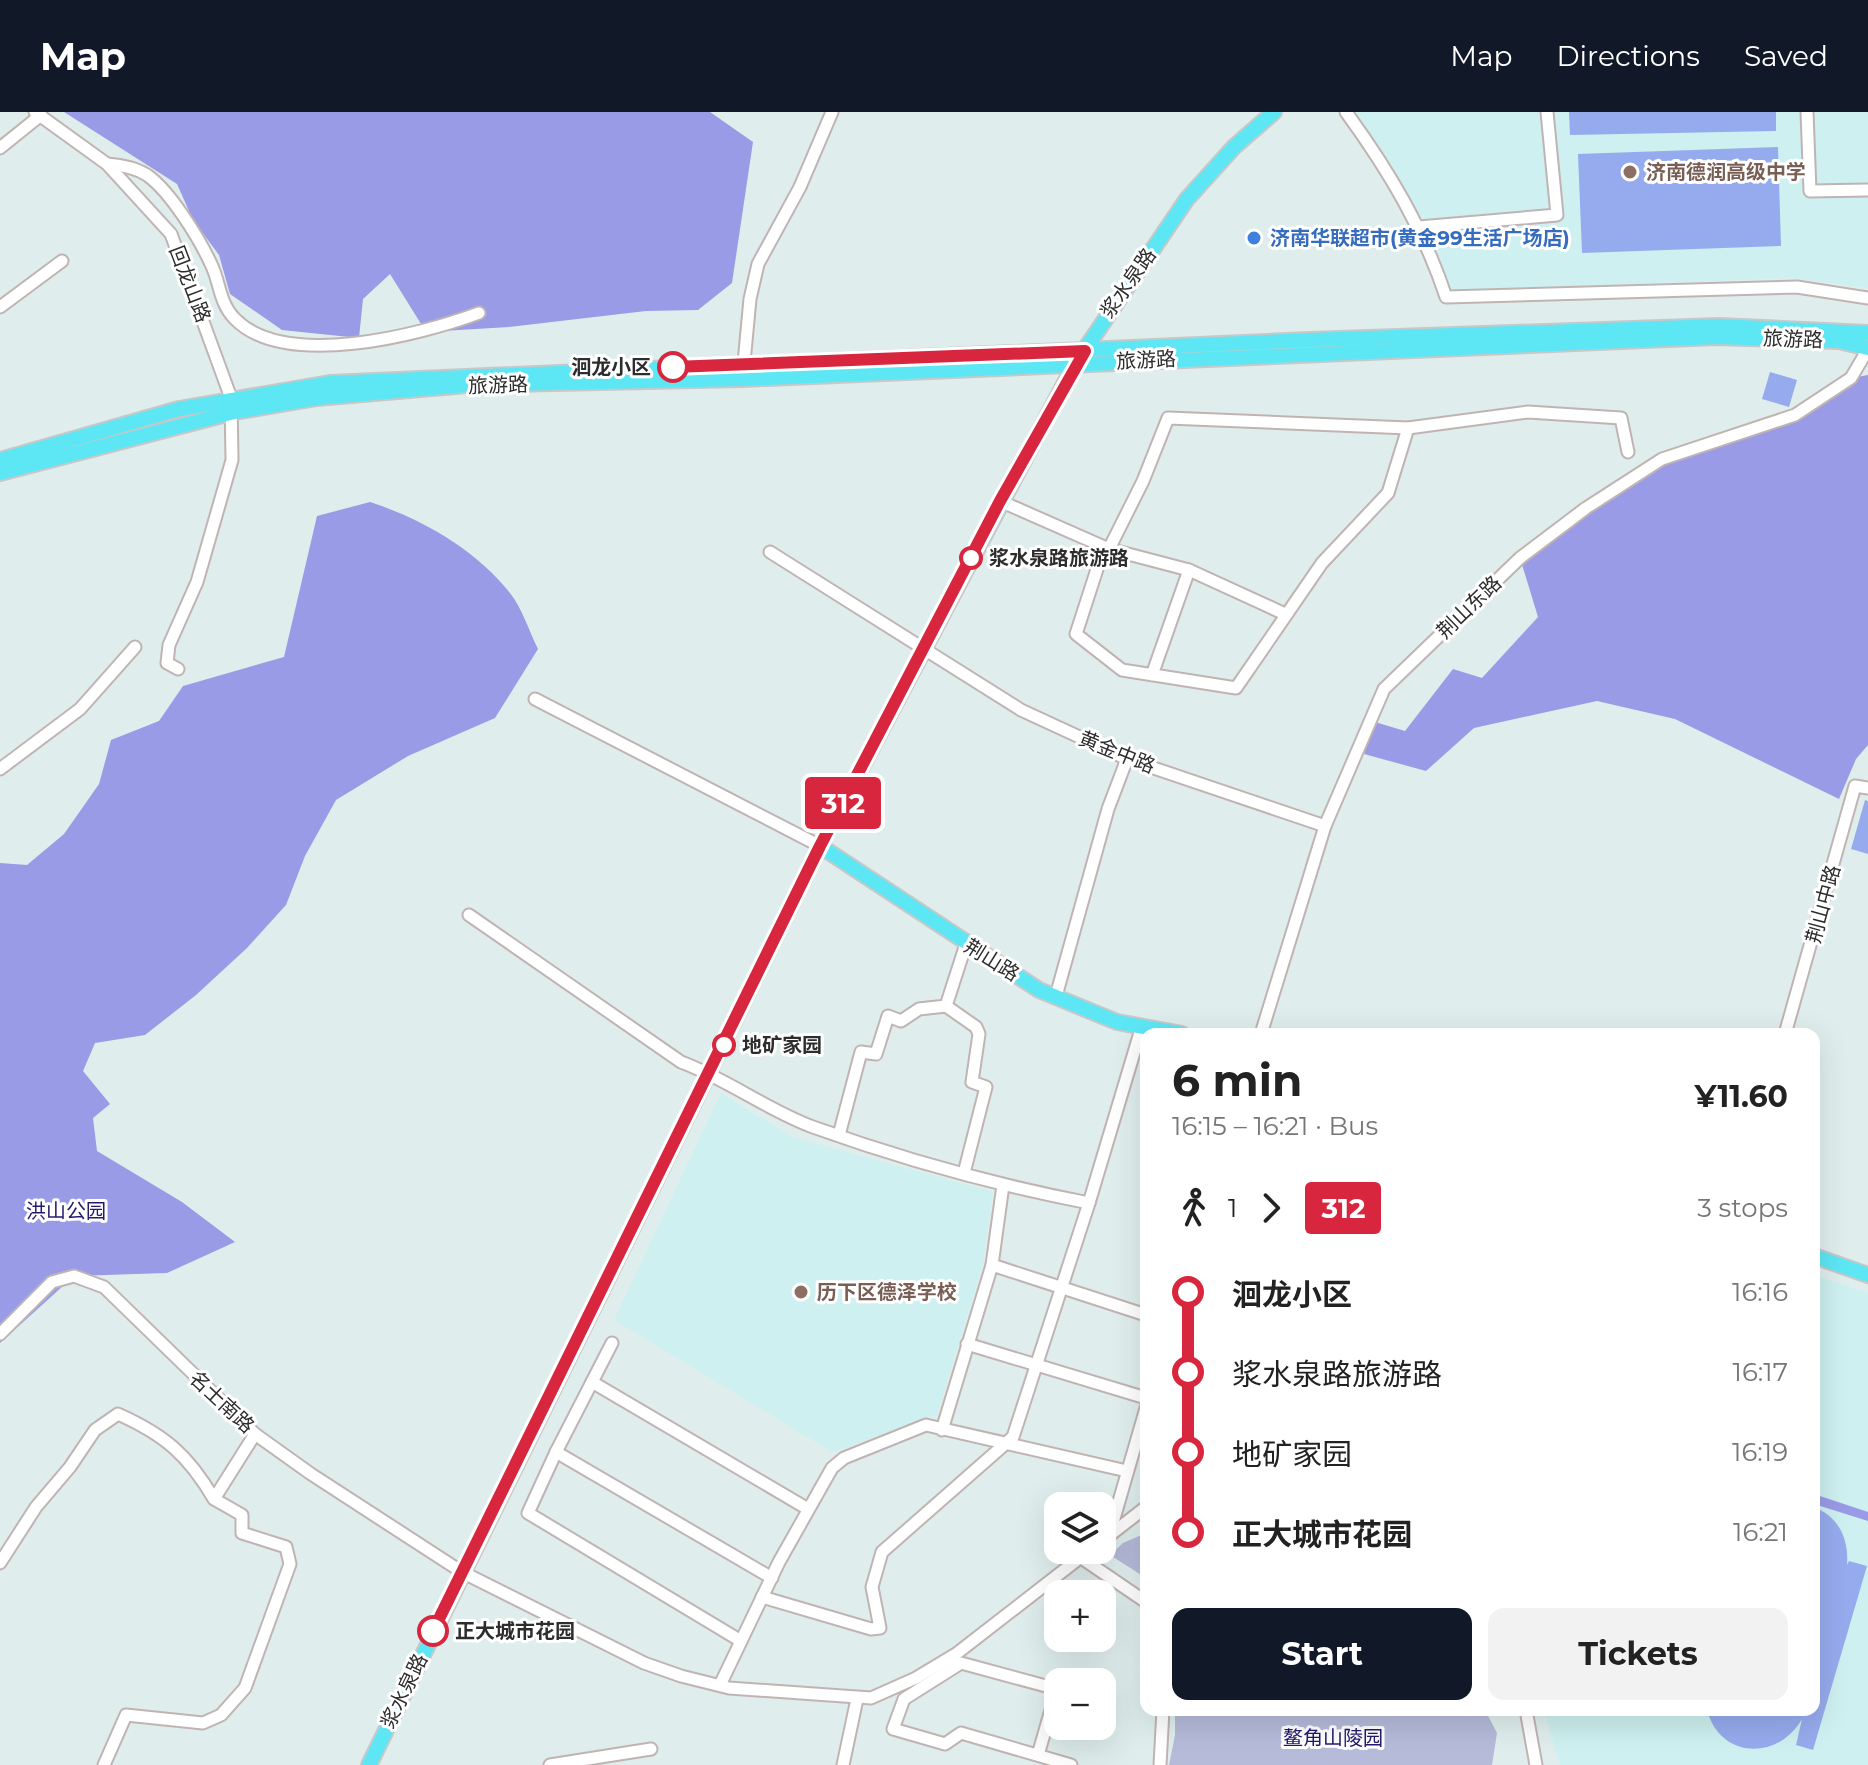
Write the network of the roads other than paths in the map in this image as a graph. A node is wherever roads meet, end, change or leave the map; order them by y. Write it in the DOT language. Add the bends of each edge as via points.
graph roads {
  1 [pos="832,112"];
  2 [pos="1274,112"];
  3 [pos="1346,112"];
  4 [pos="1547,112"];
  5 [pos="1807,112"];
  6 [pos="38,114"];
  7 [pos="0,148"];
  8 [pos="107,164"];
  9 [pos="1868,190"];
  10 [pos="1419,227"];
  11 [pos="62,261"];
  12 [pos="1868,298"];
  13 [pos="0,307"];
  14 [pos="479,313"];
  15 [pos="1868,333"];
  16 [pos="1868,348"];
  17 [pos="1085,351"];
  18 [pos="1075,364"];
  19 [pos="743,372"];
  20 [pos="232,405"];
  21 [pos="1408,428"];
  22 [pos="1628,452"];
  23 [pos="0,460"];
  24 [pos="0,473"];
  25 [pos="1000,501"];
  26 [pos="1109,549"];
  27 [pos="770,552"];
  28 [pos="1189,570"];
  29 [pos="1285,614"];
  30 [pos="135,647"];
  31 [pos="923,649"];
  32 [pos="178,669"];
  33 [pos="1152,675"];
  34 [pos="535,699"];
  35 [pos="1127,759"];
  36 [pos="0,769"];
  37 [pos="1868,788"];
  38 [pos="1325,826"];
  39 [pos="820,846"];
  40 [pos="469,915"];
  41 [pos="966,944"];
  42 [pos="1056,996"];
  43 [pos="946,1006"];
  44 [pos="1142,1026"];
  45 [pos="1152,1028"];
  46 [pos="1263,1028"];
  47 [pos="1787,1028"];
  48 [pos="1140,1033"];
  49 [pos="711,1073"];
  50 [pos="839,1135"];
  51 [pos="964,1173"];
  52 [pos="1003,1185"];
  53 [pos="1089,1203"];
  54 [pos="1820,1258"];
  55 [pos="992,1265"];
  56 [pos="1868,1275"];
  57 [pos="1062,1286"];
  58 [pos="1140,1313"];
  59 [pos="0,1334"];
  60 [pos="612,1343"];
  61 [pos="967,1344"];
  62 [pos="1037,1364"];
  63 [pos="592,1382"];
  64 [pos="1140,1396"];
  65 [pos="1140,1428"];
  66 [pos="942,1430"];
  67 [pos="255,1434"];
  68 [pos="1002,1446"];
  69 [pos="556,1452"];
  70 [pos="1127,1471"];
  71 [pos="214,1499"];
  72 [pos="1116,1506"];
  73 [pos="808,1509"];
  74 [pos="1140,1512"];
  75 [pos="1116,1530"];
  76 [pos="0,1563"];
  77 [pos="1072,1564"];
  78 [pos="1098,1564"];
  79 [pos="462,1572"];
  80 [pos="772,1578"];
  81 [pos="762,1597"];
  82 [pos="1140,1597"];
  83 [pos="741,1641"];
  84 [pos="720,1685"];
  85 [pos="857,1699"];
  86 [pos="1163,1716"];
  87 [pos="1527,1716"];
  88 [pos="651,1749"];
  89 [pos="1038,1755"];
  90 [pos="104,1765"];
  91 [pos="369,1765"];
  92 [pos="550,1765"];
  93 [pos="843,1765"];
  94 [pos="1071,1765"];
  95 [pos="1160,1765"];
  96 [pos="1536,1765"];
  1 -- 19 [label="street" via="800,187 758,264"];
  2 -- 17 [label="main road, 浆水泉路" via="1187,199"];
  3 -- 10 [label="street"];
  4 -- 10 [label="street" via="1557,215"];
  5 -- 9 [label="street" via="1810,191"];
  6 -- 7 [label="street"];
  6 -- 8 [label="street, 回龙山路"];
  8 -- 14 [label="street" via="147,175 164,192 212,266 232,317 248,331 285,344 340,344"];
  8 -- 20 [label="street, 回龙山路" via="171,234"];
  10 -- 12 [label="street" via="1446,297 1797,287"];
  11 -- 13 [label="street"];
  15 -- 17 [label="main road, 旅游路" via="1719,326"];
  16 -- 18 [label="main road, 旅游路" via="1839,341 1716,337"];
  16 -- 38 [label="street, 荆山东路" via="1851,378 1795,415 1662,459 1520,558 1384,689"];
  17 -- 18 [label="main road, 浆水泉路"];
  17 -- 19 [label="main road, 旅游路"];
  18 -- 19 [label="main road, 旅游路"];
  18 -- 25 [label="main road, 浆水泉路"];
  19 -- 20 [label="main road, 旅游路" via="330,383"];
  20 -- 23 [label="main road, 旅游路" via="179,409"];
  20 -- 24 [label="main road, 旅游路"];
  20 -- 32 [label="street" via="232,460 197,582 169,645 167,663"];
  21 -- 22 [label="street" via="1528,412 1621,418"];
  21 -- 26 [label="street" via="1168,418"];
  21 -- 29 [label="street" via="1388,493 1322,563"];
  25 -- 26 [label="street"];
  25 -- 31 [label="main road, 浆水泉路"];
  26 -- 28 [label="street"];
  26 -- 33 [label="street" via="1099,563 1076,634 1122,670"];
  27 -- 31 [label="street, 黄金中路"];
  28 -- 29 [label="street"];
  28 -- 33 [label="street"];
  29 -- 33 [label="street" via="1236,688"];
  30 -- 36 [label="street" via="80,709"];
  31 -- 35 [label="street, 黄金中路" via="1021,710"];
  31 -- 39 [label="main road, 浆水泉路"];
  34 -- 39 [label="street"];
  35 -- 38 [label="street, 黄金中路"];
  35 -- 42 [label="street"];
  37 -- 47 [label="street, 荆山中路" via="1855,786"];
  38 -- 46 [label="street, 荆山东路"];
  39 -- 41 [label="main road, 荆山路"];
  39 -- 49 [label="main road, 浆水泉路"];
  40 -- 49 [label="street" via="681,1062"];
  41 -- 42 [label="main road, 荆山路"];
  41 -- 43 [label="street"];
  42 -- 44 [label="main road, 荆山路" via="1094,1014"];
  43 -- 50 [label="street" via="919,1009 901,1021 888,1016 876,1054 861,1052"];
  43 -- 51 [label="street" via="976,1027 972,1082 986,1087"];
  44 -- 45 [label="main road, 荆山路"];
  48 -- 53 [label="street"];
  49 -- 50 [label="street" via="811,1126"];
  49 -- 79 [label="main road, 浆水泉路"];
  50 -- 51 [label="street"];
  51 -- 52 [label="street"];
  52 -- 53 [label="street"];
  52 -- 55 [label="street"];
  53 -- 57 [label="street"];
  54 -- 56 [label="main road"];
  55 -- 57 [label="street"];
  55 -- 61 [label="street"];
  57 -- 58 [label="street"];
  57 -- 62 [label="street"];
  59 -- 67 [label="street, 名士南路" via="52,1282 74,1276 104,1287"];
  60 -- 63 [label="street"];
  61 -- 62 [label="street"];
  61 -- 66 [label="street"];
  62 -- 64 [label="street"];
  62 -- 68 [label="street" via="1013,1437"];
  63 -- 69 [label="street"];
  63 -- 73 [label="street"];
  65 -- 70 [label="street"];
  66 -- 68 [label="street"];
  66 -- 73 [label="street" via="926,1425 844,1458 832,1468"];
  67 -- 71 [label="street"];
  67 -- 79 [label="street, 名士南路"];
  68 -- 70 [label="street"];
  68 -- 81 [label="street" via="882,1552 872,1587 880,1628"];
  69 -- 80 [label="street"];
  69 -- 83 [label="street" via="528,1513"];
  70 -- 72 [label="street"];
  71 -- 76 [label="street" via="191,1461 118,1414 95,1430"];
  71 -- 90 [label="street" via="242,1515 242,1533 286,1547 290,1564 263,1647 245,1688 221,1715 203,1723 126,1715"];
  73 -- 80 [label="street"];
  74 -- 75 [label="street"];
  77 -- 85 [label="street" via="956,1654 888,1691"];
  78 -- 82 [label="street"];
  79 -- 84 [label="street, 名士南路" via="644,1663"];
  79 -- 91 [label="main road, 浆水泉路"];
  80 -- 81 [label="street"];
  81 -- 83 [label="street"];
  83 -- 84 [label="street"];
  84 -- 85 [label="street, 名士南路"];
  85 -- 93 [label="street"];
  86 -- 95 [label="street"];
  87 -- 96 [label="street"];
  88 -- 92 [label="street"];
  89 -- 89 [label="street" via="961,1733 945,1744 893,1729 904,1699 961,1663 1057,1689"];
  89 -- 94 [label="street"];
}
